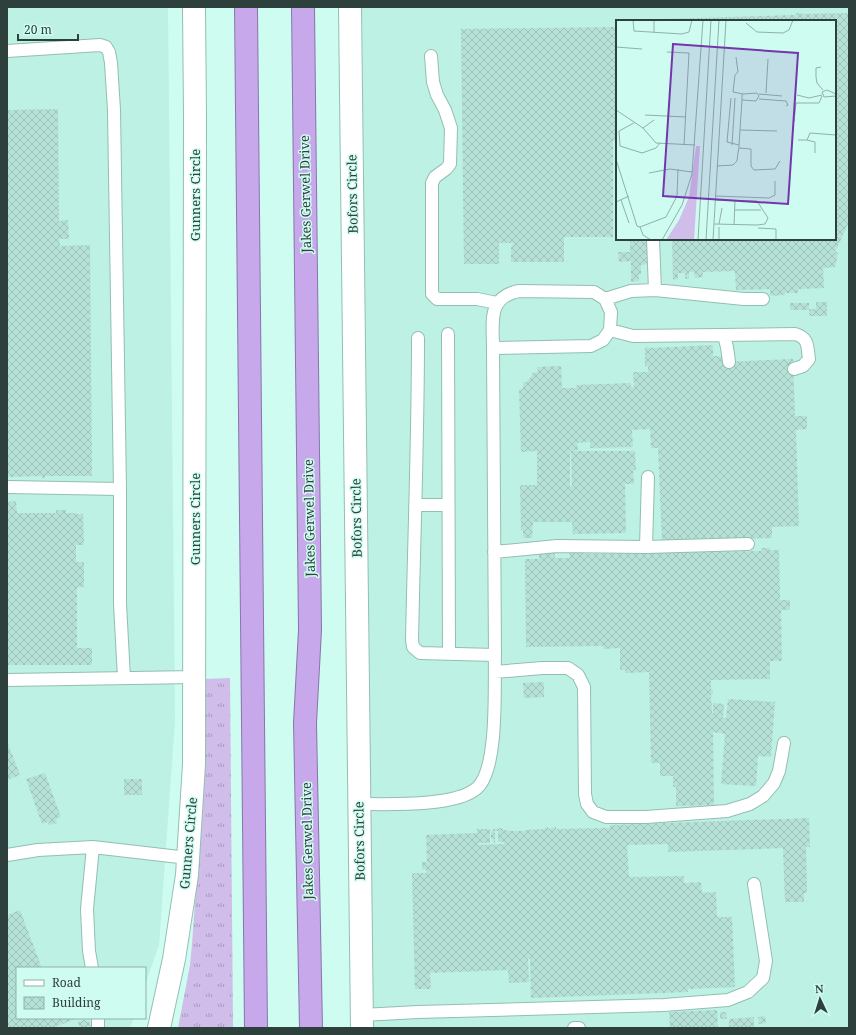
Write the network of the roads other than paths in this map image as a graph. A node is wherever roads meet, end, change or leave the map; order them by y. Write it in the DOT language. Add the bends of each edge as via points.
graph roads {
  1 [pos="303,7"];
  2 [pos="246,8"];
  3 [pos="194,9"];
  4 [pos="350,9"];
  5 [pos="7,51"];
  6 [pos="431,56"];
  7 [pos="653,240"];
  8 [pos="655,290"];
  9 [pos="763,299"];
  10 [pos="605,300"];
  11 [pos="497,303"];
  12 [pos="610,330"];
  13 [pos="448,334"];
  14 [pos="724,336"];
  15 [pos="418,338"];
  16 [pos="493,348"];
  17 [pos="729,362"];
  18 [pos="794,369"];
  19 [pos="648,477"];
  20 [pos="7,487"];
  21 [pos="120,489"];
  22 [pos="415,505"];
  23 [pos="448,505"];
  24 [pos="748,544"];
  25 [pos="646,547"];
  26 [pos="494,552"];
  27 [pos="449,654"];
  28 [pos="495,654"];
  29 [pos="495,672"];
  30 [pos="195,677"];
  31 [pos="124,678"];
  32 [pos="7,680"];
  33 [pos="784,743"];
  34 [pos="359,804"];
  35 [pos="93,847"];
  36 [pos="7,856"];
  37 [pos="188,858"];
  38 [pos="754,884"];
  39 [pos="92,967"];
  40 [pos="362,1022"];
  41 [pos="159,1028"];
  42 [pos="256,1028"];
  43 [pos="310,1028"];
  44 [pos="574,1028"];
  45 [pos="579,1028"];
  1 -- 43 [label="highway, Jakes Gerwel Drive" via="310,630 305,723"];
  2 -- 42 [label="highway"];
  3 -- 30 [label="street, Gunners Circle"];
  4 -- 34 [label="street, Bofors Circle"];
  5 -- 21 [label="lane" via="100,45 109,52 114,118"];
  6 -- 11 [label="lane" via="433,82 451,128 450,164 435,177 432,184 432,294 437,299 477,299"];
  7 -- 8 [label="lane"];
  8 -- 9 [label="lane"];
  8 -- 10 [label="lane" via="631,291"];
  10 -- 11 [label="lane" via="594,292 520,291 508,293"];
  10 -- 12 [label="lane" via="611,312"];
  11 -- 16 [label="lane" via="493,314"];
  12 -- 14 [label="lane" via="633,336"];
  12 -- 16 [label="lane" via="603,340 591,346"];
  13 -- 23 [label="lane"];
  14 -- 17 [label="lane"];
  14 -- 18 [label="lane" via="802,336 806,340 809,359 803,366"];
  15 -- 22 [label="lane"];
  16 -- 26 [label="lane"];
  19 -- 25 [label="lane"];
  20 -- 21 [label="lane"];
  21 -- 31 [label="lane" via="120,604"];
  22 -- 23 [label="lane"];
  22 -- 27 [label="lane" via="413,647 420,653"];
  23 -- 27 [label="lane"];
  24 -- 25 [label="lane"];
  25 -- 26 [label="lane" via="557,546"];
  26 -- 28 [label="lane"];
  27 -- 28 [label="lane"];
  28 -- 29 [label="lane"];
  29 -- 33 [label="lane" via="568,668 578,675 584,687 586,799 593,812 606,817 727,811 750,804 763,796 774,783"];
  29 -- 34 [label="lane" via="496,708 489,762 485,777 478,788 466,795 445,800 411,804"];
  30 -- 31 [label="lane"];
  30 -- 37 [label="street, Gunners Circle" via="194,764"];
  31 -- 32 [label="lane"];
  34 -- 40 [label="street, Bofors Circle"];
  35 -- 36 [label="lane" via="38,850"];
  35 -- 37 [label="lane"];
  35 -- 39 [label="lane" via="87,909"];
  37 -- 41 [label="street, Gunners Circle" via="174,959"];
  38 -- 40 [label="lane" via="766,961 763,978 748,992 728,1000 664,1005 418,1012"];
  44 -- 45 [label="lane"];
}
